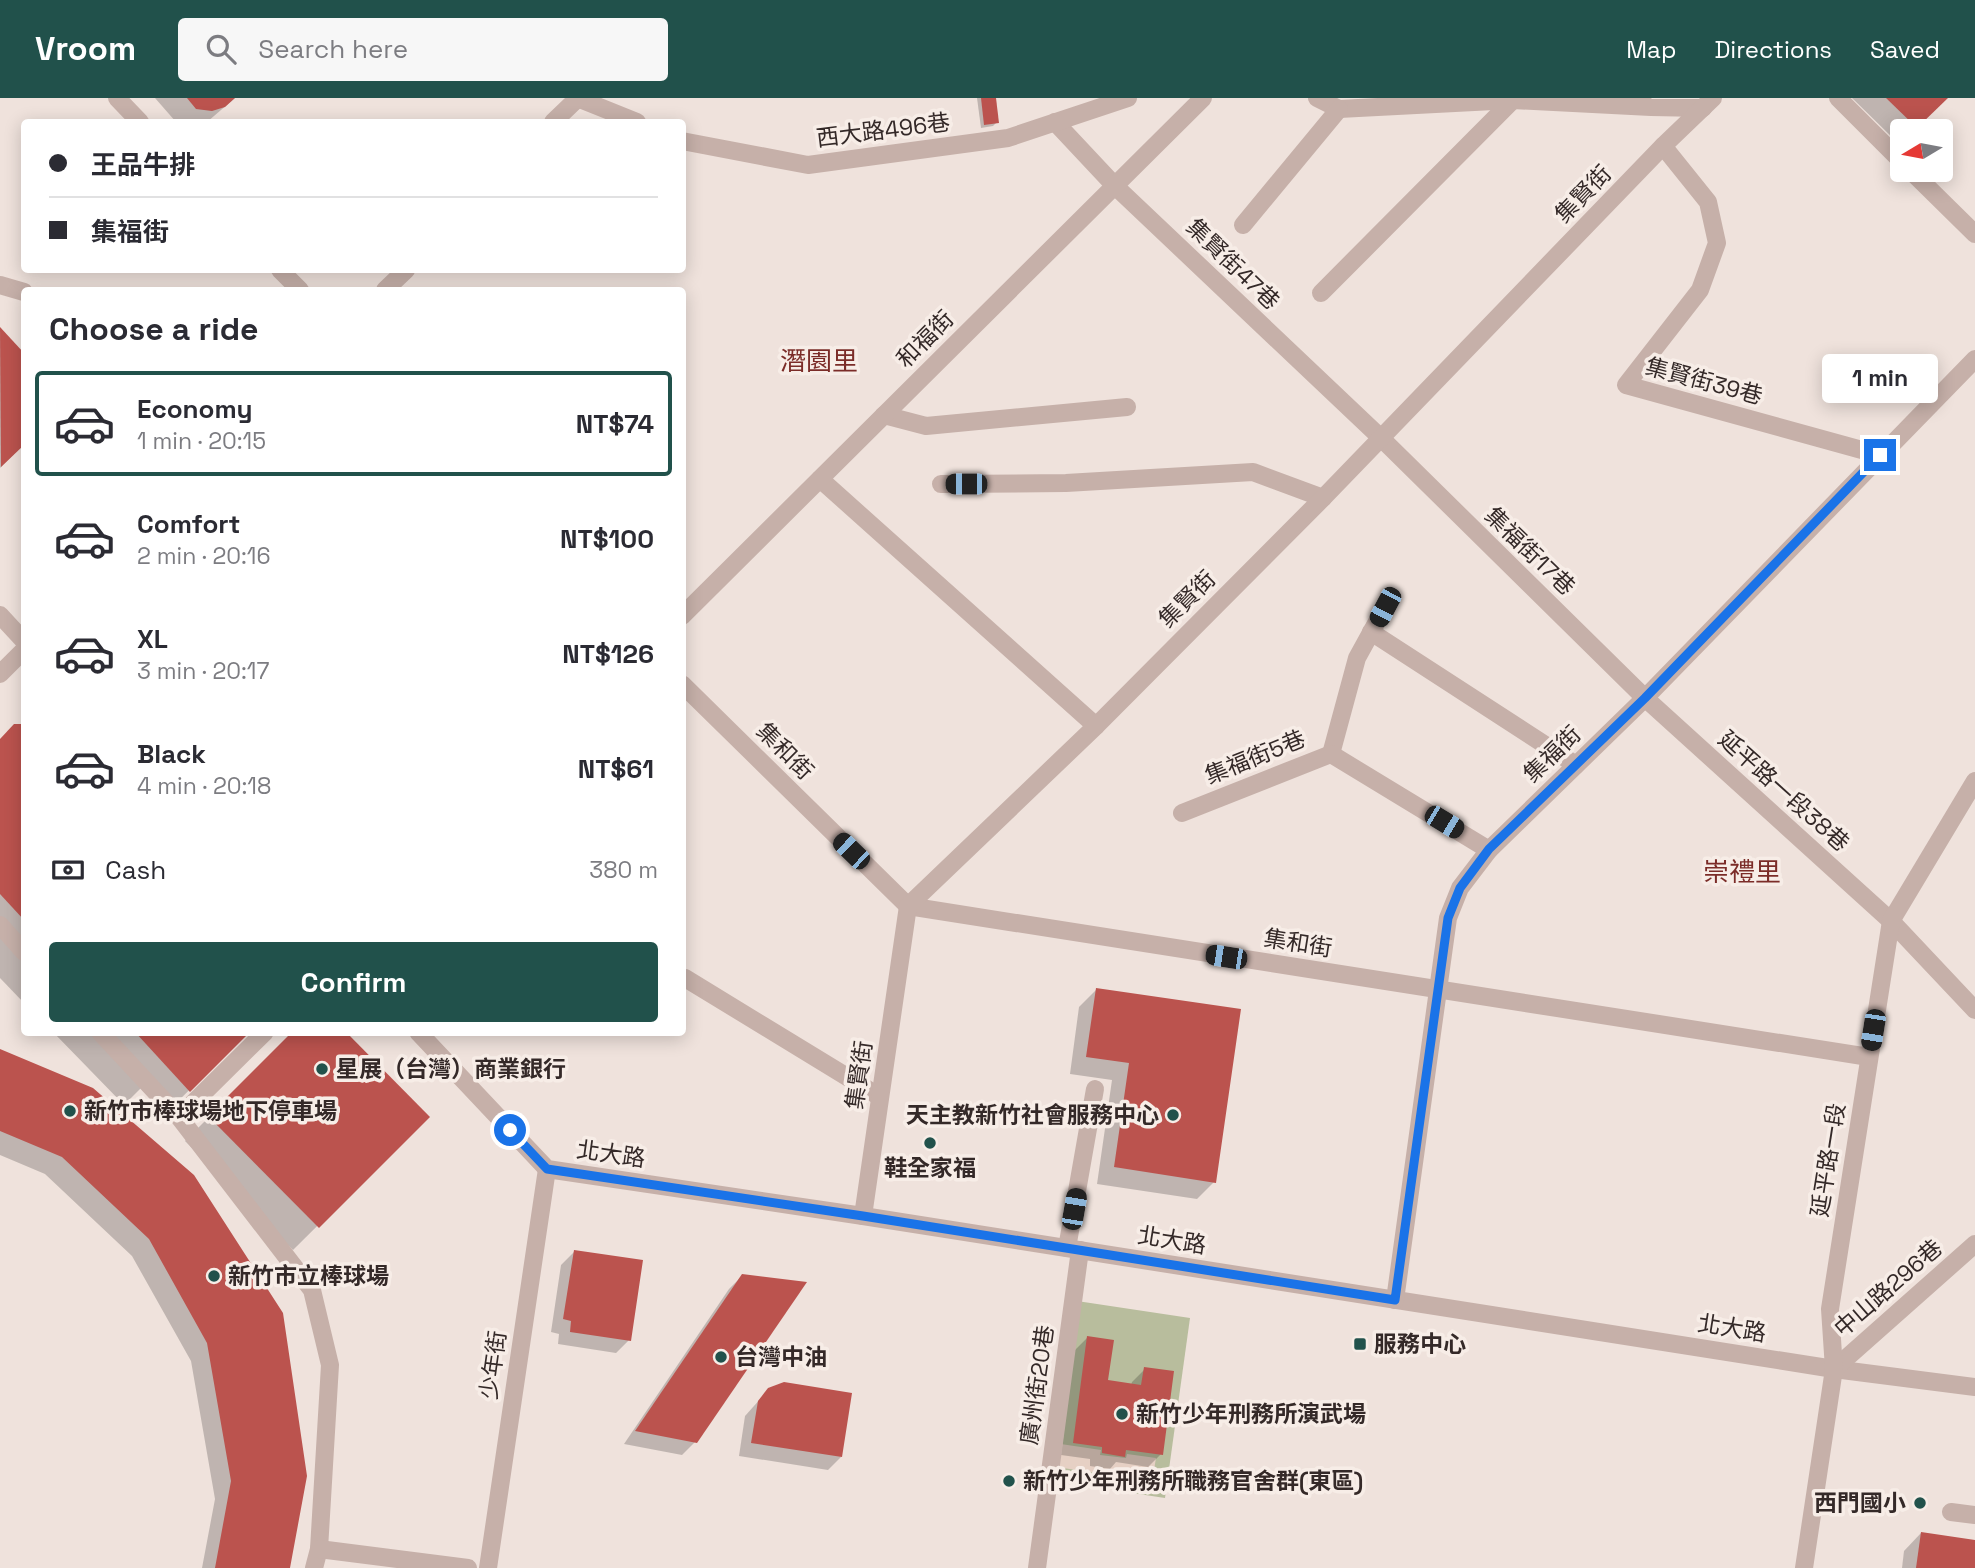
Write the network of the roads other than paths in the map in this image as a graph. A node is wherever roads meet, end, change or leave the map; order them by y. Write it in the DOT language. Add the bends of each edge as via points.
graph roads {
  1 [pos="117,98"];
  2 [pos="578,98"];
  3 [pos="1128,98"];
  4 [pos="1203,98"];
  5 [pos="1317,98"];
  6 [pos="1838,98"];
  7 [pos="1513,100"];
  8 [pos="1708,103"];
  9 [pos="1339,109"];
  10 [pos="137,119"];
  11 [pos="556,119"];
  12 [pos="630,119"];
  13 [pos="1055,122"];
  14 [pos="686,142"];
  15 [pos="1663,146"];
  16 [pos="1890,150"];
  17 [pos="1922,182"];
  18 [pos="1115,186"];
  19 [pos="1243,225"];
  20 [pos="1975,234"];
  21 [pos="283,273"];
  22 [pos="403,273"];
  23 [pos="0,285"];
  24 [pos="297,287"];
  25 [pos="388,287"];
  26 [pos="21,291"];
  27 [pos="1321,293"];
  28 [pos="1975,359"];
  29 [pos="1127,407"];
  30 [pos="884,415"];
  31 [pos="1381,438"];
  32 [pos="1880,455"];
  33 [pos="820,479"];
  34 [pos="941,484"];
  35 [pos="1323,498"];
  36 [pos="1385,607"];
  37 [pos="686,612"];
  38 [pos="0,615"];
  39 [pos="1371,632"];
  40 [pos="21,638"];
  41 [pos="21,653"];
  42 [pos="0,674"];
  43 [pos="686,688"];
  44 [pos="1645,698"];
  45 [pos="1096,726"];
  46 [pos="1331,754"];
  47 [pos="1576,765"];
  48 [pos="1975,781"];
  49 [pos="1182,813"];
  50 [pos="1489,849"];
  51 [pos="908,906"];
  52 [pos="1891,921"];
  53 [pos="0,925"];
  54 [pos="21,948"];
  55 [pos="686,979"];
  56 [pos="1439,990"];
  57 [pos="1975,1010"];
  58 [pos="104,1036"];
  59 [pos="261,1036"];
  60 [pos="422,1036"];
  61 [pos="1869,1057"];
  62 [pos="1095,1088"];
  63 [pos="880,1097"];
  64 [pos="179,1117"];
  65 [pos="547,1169"];
  66 [pos="863,1216"];
  67 [pos="1975,1244"];
  68 [pos="1073,1249"];
  69 [pos="1395,1300"];
  70 [pos="1834,1369"];
  71 [pos="1975,1387"];
  72 [pos="1951,1512"];
  73 [pos="1975,1516"];
  74 [pos="320,1549"];
  75 [pos="314,1568"];
  76 [pos="468,1568"];
  77 [pos="488,1568"];
  78 [pos="1037,1568"];
  79 [pos="1804,1568"];
  1 -- 10 [label="street"];
  2 -- 11 [label="street"];
  2 -- 12 [label="street"];
  3 -- 13 [label="street, 西大路496巷"];
  4 -- 18 [label="street, 和福街"];
  5 -- 9 [label="street"];
  6 -- 16 [label="street"];
  7 -- 8 [label="street" via="1651,107"];
  7 -- 9 [label="street"];
  7 -- 27 [label="street"];
  8 -- 15 [label="street, 集賢街"];
  9 -- 19 [label="street"];
  13 -- 14 [label="street, 西大路496巷" via="1008,138 807,164"];
  13 -- 18 [label="street, 集賢街47巷"];
  15 -- 31 [label="street, 集賢街"];
  15 -- 32 [label="street, 集賢街39巷" via="1708,202 1717,243 1700,290 1626,385"];
  17 -- 20 [label="street"];
  18 -- 30 [label="street, 和福街"];
  18 -- 31 [label="street, 集賢街47巷"];
  21 -- 24 [label="street"];
  22 -- 25 [label="street"];
  23 -- 26 [label="street"];
  28 -- 32 [label="street, 集福街"];
  29 -- 30 [label="street" via="926,426"];
  30 -- 33 [label="street, 和福街"];
  31 -- 35 [label="street, 集賢街"];
  31 -- 44 [label="street, 集福街17巷"];
  32 -- 44 [label="street, 集福街"];
  33 -- 37 [label="street, 和福街"];
  33 -- 45 [label="street"];
  34 -- 35 [label="street" via="1066,483 1253,472"];
  35 -- 45 [label="street, 集賢街"];
  36 -- 39 [label="street"];
  38 -- 40 [label="street"];
  39 -- 46 [label="street" via="1357,658"];
  39 -- 47 [label="street"];
  41 -- 42 [label="street"];
  43 -- 51 [label="street, 集和街"];
  44 -- 47 [label="street, 集福街"];
  44 -- 52 [label="street, 延平路一段38巷"];
  45 -- 51 [label="street, 集賢街"];
  46 -- 49 [label="street, 集福街5巷"];
  46 -- 50 [label="street, 集福街5巷"];
  47 -- 50 [label="street, 集福街"];
  48 -- 52 [label="street, 延平路一段"];
  50 -- 56 [label="street, 集福街" via="1460,888 1448,918"];
  51 -- 56 [label="street, 集和街"];
  51 -- 63 [label="street, 集賢街"];
  52 -- 57 [label="street, 延平路一段38巷"];
  52 -- 61 [label="street, 延平路一段"];
  53 -- 54 [label="street"];
  55 -- 63 [label="street"];
  56 -- 61 [label="street, 集和街"];
  56 -- 69 [label="street, 集福街"];
  58 -- 64 [label="street"];
  59 -- 64 [label="street"];
  60 -- 65 [label="street, 北大路"];
  61 -- 70 [label="street, 延平路一段" via="1830,1308"];
  62 -- 68 [label="street, 廣州街20巷"];
  63 -- 66 [label="street, 集賢街"];
  64 -- 74 [label="street" via="313,1290 330,1365"];
  65 -- 66 [label="street, 北大路"];
  65 -- 77 [label="street, 少年街"];
  66 -- 68 [label="street, 北大路"];
  67 -- 70 [label="street, 中山路296巷"];
  68 -- 69 [label="street, 北大路"];
  68 -- 78 [label="street, 廣州街20巷"];
  69 -- 70 [label="street, 北大路"];
  70 -- 71 [label="street, 北大路"];
  70 -- 79 [label="street, 延平路一段"];
  72 -- 73 [label="street"];
  74 -- 75 [label="street"];
  74 -- 76 [label="street"];
}
